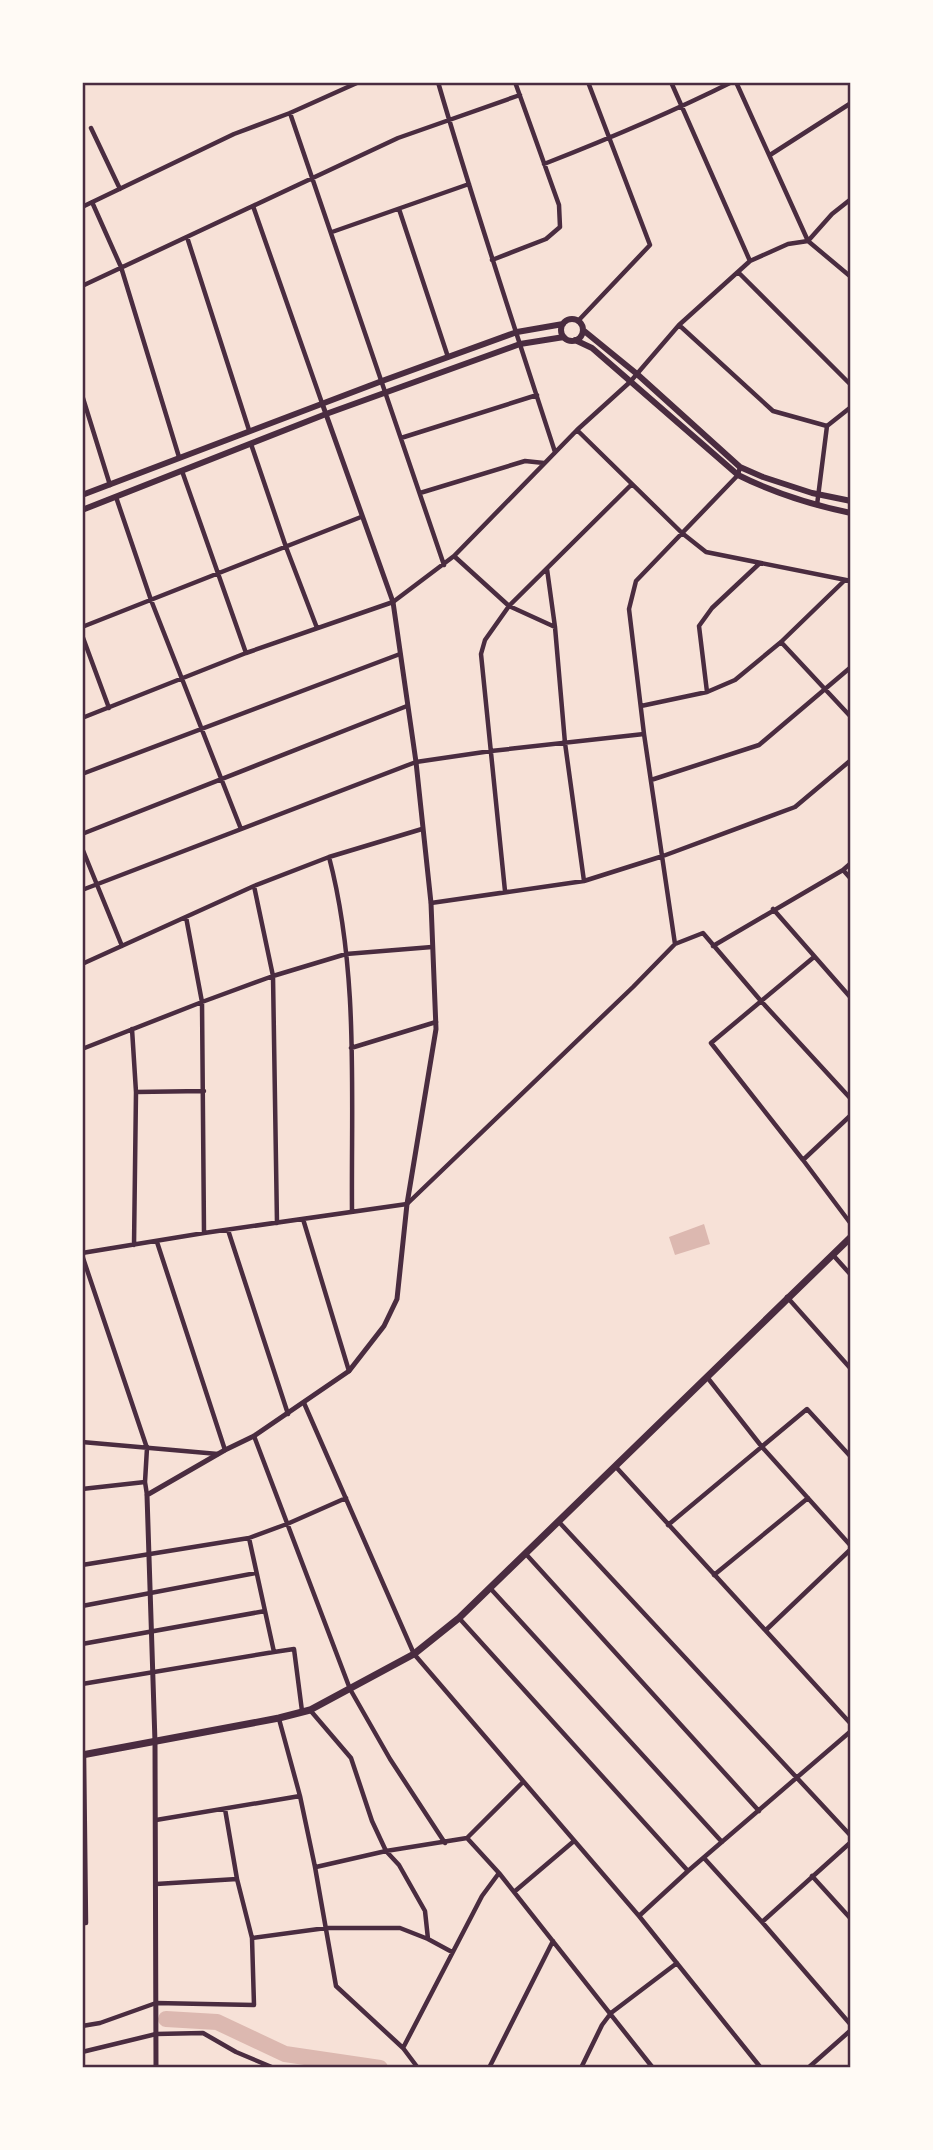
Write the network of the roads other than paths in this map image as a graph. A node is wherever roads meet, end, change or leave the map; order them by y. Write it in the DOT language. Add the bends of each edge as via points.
graph roads {
  1 [pos="359,82"];
  2 [pos="438,82"];
  3 [pos="515,82"];
  4 [pos="588,82"];
  5 [pos="671,82"];
  6 [pos="734,82"];
  7 [pos="520,95"];
  8 [pos="851,103"];
  9 [pos="682,107"];
  10 [pos="290,113"];
  11 [pos="449,119"];
  12 [pos="91,128"];
  13 [pos="610,138"];
  14 [pos="770,155"];
  15 [pos="544,164"];
  16 [pos="312,177"];
  17 [pos="469,184"];
  18 [pos="120,189"];
  19 [pos="851,199"];
  20 [pos="92,202"];
  21 [pos="253,206"];
  22 [pos="82,207"];
  23 [pos="399,209"];
  24 [pos="332,232"];
  25 [pos="187,237"];
  26 [pos="808,241"];
  27 [pos="492,260"];
  28 [pos="750,261"];
  29 [pos="121,267"];
  30 [pos="739,273"];
  31 [pos="851,277"];
  32 [pos="82,286"];
  33 [pos="578,321"];
  34 [pos="563,324"];
  35 [pos="679,325"];
  36 [pos="583,330"];
  37 [pos="517,332"];
  38 [pos="564,337"];
  39 [pos="575,341"];
  40 [pos="520,344"];
  41 [pos="448,357"];
  42 [pos="637,374"];
  43 [pos="382,381"];
  44 [pos="630,382"];
  45 [pos="851,385"];
  46 [pos="386,392"];
  47 [pos="82,395"];
  48 [pos="537,395"];
  49 [pos="322,403"];
  50 [pos="851,407"];
  51 [pos="326,414"];
  52 [pos="827,426"];
  53 [pos="249,430"];
  54 [pos="577,430"];
  55 [pos="401,438"];
  56 [pos="251,443"];
  57 [pos="555,452"];
  58 [pos="179,457"];
  59 [pos="544,463"];
  60 [pos="740,467"];
  61 [pos="182,471"];
  62 [pos="738,475"];
  63 [pos="632,484"];
  64 [pos="110,485"];
  65 [pos="420,493"];
  66 [pos="82,495"];
  67 [pos="819,495"];
  68 [pos="116,497"];
  69 [pos="851,501"];
  70 [pos="817,506"];
  71 [pos="82,510"];
  72 [pos="851,513"];
  73 [pos="361,517"];
  74 [pos="682,533"];
  75 [pos="286,547"];
  76 [pos="454,556"];
  77 [pos="760,563"];
  78 [pos="444,565"];
  79 [pos="547,568"];
  80 [pos="217,574"];
  81 [pos="848,581"];
  82 [pos="151,600"];
  83 [pos="393,602"];
  84 [pos="509,606"];
  85 [pos="82,627"];
  86 [pos="317,628"];
  87 [pos="555,628"];
  88 [pos="82,635"];
  89 [pos="781,642"];
  90 [pos="246,653"];
  91 [pos="400,654"];
  92 [pos="851,667"];
  93 [pos="181,679"];
  94 [pos="826,689"];
  95 [pos="707,692"];
  96 [pos="407,706"];
  97 [pos="641,706"];
  98 [pos="109,708"];
  99 [pos="851,717"];
  100 [pos="82,718"];
  101 [pos="201,729"];
  102 [pos="644,734"];
  103 [pos="565,743"];
  104 [pos="491,751"];
  105 [pos="851,760"];
  106 [pos="416,762"];
  107 [pos="82,774"];
  108 [pos="220,778"];
  109 [pos="651,780"];
  110 [pos="241,828"];
  111 [pos="422,829"];
  112 [pos="82,834"];
  113 [pos="82,848"];
  114 [pos="663,856"];
  115 [pos="329,857"];
  116 [pos="851,863"];
  117 [pos="843,870"];
  118 [pos="851,879"];
  119 [pos="584,881"];
  120 [pos="97,884"];
  121 [pos="254,886"];
  122 [pos="82,890"];
  123 [pos="505,891"];
  124 [pos="431,903"];
  125 [pos="773,909"];
  126 [pos="186,917"];
  127 [pos="675,944"];
  128 [pos="713,946"];
  129 [pos="122,947"];
  130 [pos="432,947"];
  131 [pos="346,954"];
  132 [pos="814,957"];
  133 [pos="82,964"];
  134 [pos="273,976"];
  135 [pos="851,998"];
  136 [pos="761,1001"];
  137 [pos="202,1002"];
  138 [pos="436,1022"];
  139 [pos="132,1029"];
  140 [pos="351,1048"];
  141 [pos="82,1049"];
  142 [pos="204,1091"];
  143 [pos="136,1092"];
  144 [pos="851,1099"];
  145 [pos="851,1115"];
  146 [pos="803,1160"];
  147 [pos="407,1204"];
  148 [pos="352,1211"];
  149 [pos="303,1219"];
  150 [pos="277,1223"];
  151 [pos="851,1224"];
  152 [pos="228,1230"];
  153 [pos="204,1233"];
  154 [pos="851,1237"];
  155 [pos="157,1241"];
  156 [pos="134,1245"];
  157 [pos="82,1254"];
  158 [pos="833,1255"];
  159 [pos="851,1275"];
  160 [pos="787,1297"];
  161 [pos="851,1369"];
  162 [pos="349,1371"];
  163 [pos="706,1377"];
  164 [pos="304,1403"];
  165 [pos="288,1414"];
  166 [pos="254,1436"];
  167 [pos="82,1442"];
  168 [pos="762,1447"];
  169 [pos="147,1448"];
  170 [pos="221,1452"];
  171 [pos="851,1457"];
  172 [pos="615,1467"];
  173 [pos="145,1482"];
  174 [pos="82,1489"];
  175 [pos="147,1495"];
  176 [pos="345,1498"];
  177 [pos="808,1498"];
  178 [pos="558,1521"];
  179 [pos="287,1524"];
  180 [pos="668,1525"];
  181 [pos="248,1538"];
  182 [pos="851,1548"];
  183 [pos="149,1553"];
  184 [pos="525,1553"];
  185 [pos="82,1565"];
  186 [pos="256,1573"];
  187 [pos="714,1575"];
  188 [pos="490,1588"];
  189 [pos="150,1593"];
  190 [pos="82,1606"];
  191 [pos="265,1611"];
  192 [pos="459,1618"];
  193 [pos="766,1630"];
  194 [pos="151,1632"];
  195 [pos="82,1644"];
  196 [pos="274,1652"];
  197 [pos="414,1654"];
  198 [pos="153,1672"];
  199 [pos="82,1684"];
  200 [pos="349,1689"];
  201 [pos="306,1711"];
  202 [pos="279,1718"];
  203 [pos="851,1724"];
  204 [pos="851,1731"];
  205 [pos="155,1742"];
  206 [pos="83,1755"];
  207 [pos="796,1778"];
  208 [pos="523,1782"];
  209 [pos="300,1796"];
  210 [pos="225,1809"];
  211 [pos="759,1811"];
  212 [pos="156,1820"];
  213 [pos="851,1836"];
  214 [pos="467,1838"];
  215 [pos="574,1841"];
  216 [pos="722,1842"];
  217 [pos="851,1842"];
  218 [pos="445,1843"];
  219 [pos="386,1851"];
  220 [pos="704,1858"];
  221 [pos="315,1867"];
  222 [pos="688,1871"];
  223 [pos="499,1873"];
  224 [pos="813,1876"];
  225 [pos="237,1879"];
  226 [pos="156,1884"];
  227 [pos="514,1892"];
  228 [pos="639,1916"];
  229 [pos="851,1919"];
  230 [pos="762,1922"];
  231 [pos="82,1923"];
  232 [pos="326,1928"];
  233 [pos="252,1938"];
  234 [pos="428,1939"];
  235 [pos="553,1941"];
  236 [pos="452,1952"];
  237 [pos="677,1963"];
  238 [pos="156,2003"];
  239 [pos="611,2012"];
  240 [pos="82,2026"];
  241 [pos="851,2027"];
  242 [pos="156,2034"];
  243 [pos="403,2048"];
  244 [pos="82,2052"];
  245 [pos="156,2068"];
  246 [pos="274,2068"];
  247 [pos="418,2068"];
  248 [pos="489,2068"];
  249 [pos="582,2068"];
  250 [pos="653,2068"];
  251 [pos="761,2068"];
  252 [pos="808,2068"];
  1 -- 10 [label="street"];
  2 -- 11 [label="street"];
  3 -- 7 [label="street"];
  4 -- 13 [label="street"];
  5 -- 9 [label="street"];
  6 -- 9 [label="street"];
  6 -- 14 [label="street"];
  7 -- 11 [label="street"];
  7 -- 15 [label="street"];
  8 -- 14 [label="street"];
  9 -- 13 [label="street"];
  9 -- 28 [label="street"];
  10 -- 16 [label="street"];
  10 -- 18 [label="street" via="234,134"];
  11 -- 16 [label="street"];
  11 -- 17 [label="street"];
  12 -- 18 [label="street"];
  13 -- 15 [label="street"];
  13 -- 33 [label="street" via="650,245"];
  14 -- 26 [label="street"];
  15 -- 27 [label="street" via="559,205 560,227 546,239"];
  16 -- 21 [label="street"];
  16 -- 24 [label="street"];
  17 -- 23 [label="street"];
  17 -- 27 [label="street"];
  18 -- 20 [label="street"];
  19 -- 26 [label="street"];
  20 -- 22 [label="street"];
  20 -- 29 [label="street"];
  21 -- 25 [label="street"];
  21 -- 49 [label="street"];
  23 -- 24 [label="street"];
  23 -- 41 [label="street"];
  24 -- 43 [label="street"];
  25 -- 29 [label="street"];
  25 -- 53 [label="street"];
  26 -- 28 [label="street" via="788,244"];
  26 -- 31 [label="street"];
  27 -- 37 [label="street"];
  28 -- 30 [label="street"];
  29 -- 32 [label="street"];
  29 -- 58 [label="street"];
  30 -- 35 [label="street"];
  30 -- 45 [label="street"];
  33 -- 34 [label="main road"];
  33 -- 36 [label="main road"];
  34 -- 37 [label="main road"];
  34 -- 38 [label="main road"];
  35 -- 42 [label="street"];
  35 -- 52 [label="street" via="773,411"];
  36 -- 39 [label="main road"];
  36 -- 42 [label="main road"];
  37 -- 40 [label="street"];
  37 -- 41 [label="main road"];
  38 -- 39 [label="main road"];
  38 -- 40 [label="main road"];
  39 -- 44 [label="main road" via="592,348"];
  40 -- 46 [label="main road"];
  40 -- 48 [label="street"];
  41 -- 43 [label="main road"];
  42 -- 44 [label="street"];
  42 -- 60 [label="main road"];
  43 -- 46 [label="street"];
  43 -- 49 [label="main road"];
  44 -- 54 [label="street"];
  44 -- 62 [label="main road"];
  46 -- 51 [label="main road"];
  46 -- 55 [label="street"];
  47 -- 64 [label="street"];
  48 -- 55 [label="street"];
  48 -- 57 [label="street"];
  49 -- 51 [label="street"];
  49 -- 53 [label="main road"];
  50 -- 52 [label="street"];
  51 -- 56 [label="main road"];
  51 -- 73 [label="street"];
  52 -- 67 [label="street"];
  53 -- 58 [label="main road"];
  54 -- 57 [label="street"];
  54 -- 63 [label="street"];
  55 -- 65 [label="street"];
  56 -- 61 [label="main road"];
  56 -- 75 [label="street"];
  57 -- 59 [label="street"];
  58 -- 64 [label="main road"];
  59 -- 65 [label="street" via="525,461"];
  59 -- 76 [label="street"];
  60 -- 62 [label="street"];
  60 -- 67 [label="main road"];
  61 -- 68 [label="main road"];
  61 -- 80 [label="street"];
  62 -- 70 [label="main road"];
  62 -- 74 [label="street"];
  63 -- 74 [label="street"];
  63 -- 79 [label="street"];
  64 -- 66 [label="main road"];
  65 -- 78 [label="street"];
  67 -- 69 [label="main road"];
  67 -- 70 [label="street"];
  68 -- 71 [label="main road"];
  68 -- 82 [label="street"];
  70 -- 72 [label="main road"];
  73 -- 75 [label="street"];
  73 -- 83 [label="street"];
  74 -- 77 [label="street" via="706,552"];
  74 -- 97 [label="street" via="636,581 629,610"];
  75 -- 80 [label="street"];
  75 -- 86 [label="street"];
  76 -- 78 [label="street"];
  76 -- 84 [label="street"];
  77 -- 81 [label="street"];
  77 -- 95 [label="street" via="699,626"];
  78 -- 83 [label="street"];
  79 -- 84 [label="street"];
  79 -- 87 [label="street"];
  80 -- 82 [label="street"];
  80 -- 90 [label="street"];
  81 -- 89 [label="street"];
  82 -- 85 [label="street"];
  82 -- 93 [label="street"];
  83 -- 86 [label="street"];
  83 -- 91 [label="street"];
  84 -- 87 [label="street"];
  84 -- 104 [label="street" via="485,640 481,654"];
  86 -- 90 [label="street"];
  87 -- 103 [label="street"];
  88 -- 98 [label="street"];
  89 -- 94 [label="street"];
  89 -- 95 [label="street" via="735,680"];
  90 -- 93 [label="street"];
  91 -- 96 [label="street"];
  91 -- 101 [label="street"];
  92 -- 94 [label="street"];
  93 -- 98 [label="street"];
  93 -- 101 [label="street"];
  94 -- 99 [label="street"];
  94 -- 109 [label="street" via="759,746"];
  95 -- 97 [label="street"];
  96 -- 106 [label="street"];
  96 -- 108 [label="street"];
  97 -- 102 [label="street"];
  98 -- 100 [label="street"];
  101 -- 107 [label="street"];
  101 -- 108 [label="street"];
  102 -- 103 [label="street"];
  102 -- 109 [label="street"];
  103 -- 104 [label="street"];
  103 -- 119 [label="street"];
  104 -- 106 [label="street"];
  104 -- 123 [label="street"];
  105 -- 114 [label="street" via="795,807"];
  106 -- 110 [label="street"];
  106 -- 111 [label="street"];
  108 -- 110 [label="street"];
  108 -- 112 [label="street"];
  109 -- 114 [label="street"];
  110 -- 120 [label="street"];
  111 -- 115 [label="street"];
  111 -- 124 [label="street"];
  113 -- 120 [label="street"];
  114 -- 119 [label="street"];
  114 -- 127 [label="street"];
  115 -- 121 [label="street"];
  115 -- 131 [label="street"];
  116 -- 117 [label="street"];
  117 -- 118 [label="street"];
  117 -- 125 [label="street"];
  119 -- 123 [label="street"];
  120 -- 122 [label="street"];
  120 -- 129 [label="street"];
  121 -- 126 [label="street"];
  121 -- 134 [label="street"];
  123 -- 124 [label="street"];
  124 -- 130 [label="street"];
  125 -- 128 [label="street"];
  125 -- 132 [label="street"];
  126 -- 129 [label="street"];
  126 -- 137 [label="street"];
  127 -- 128 [label="street" via="703,933"];
  127 -- 147 [label="street"];
  128 -- 136 [label="street"];
  129 -- 133 [label="street"];
  130 -- 131 [label="street"];
  130 -- 138 [label="street"];
  131 -- 134 [label="street"];
  131 -- 140 [label="street"];
  132 -- 135 [label="street"];
  132 -- 136 [label="street"];
  134 -- 137 [label="street"];
  134 -- 150 [label="street"];
  136 -- 144 [label="street"];
  136 -- 146 [label="street" via="711,1043"];
  137 -- 139 [label="street"];
  137 -- 142 [label="street"];
  138 -- 140 [label="street"];
  138 -- 147 [label="street"];
  139 -- 141 [label="street"];
  139 -- 143 [label="street"];
  140 -- 148 [label="street"];
  142 -- 143 [label="street"];
  142 -- 153 [label="street"];
  143 -- 156 [label="street"];
  145 -- 146 [label="street"];
  146 -- 151 [label="street"];
  147 -- 148 [label="street"];
  147 -- 162 [label="street" via="397,1299 384,1326"];
  148 -- 149 [label="street"];
  149 -- 150 [label="street"];
  149 -- 162 [label="street"];
  150 -- 152 [label="street"];
  152 -- 153 [label="street"];
  152 -- 165 [label="street"];
  153 -- 155 [label="street"];
  154 -- 158 [label="main road"];
  155 -- 156 [label="street"];
  155 -- 170 [label="street"];
  156 -- 157 [label="street"];
  157 -- 169 [label="street"];
  158 -- 159 [label="street"];
  158 -- 160 [label="main road"];
  160 -- 161 [label="street"];
  160 -- 163 [label="main road"];
  162 -- 164 [label="street"];
  163 -- 168 [label="street"];
  163 -- 172 [label="main road"];
  164 -- 165 [label="street"];
  164 -- 176 [label="street"];
  165 -- 166 [label="street"];
  166 -- 170 [label="street"];
  166 -- 179 [label="street"];
  167 -- 169 [label="street"];
  168 -- 171 [label="street" via="807,1409"];
  168 -- 177 [label="street"];
  168 -- 180 [label="street"];
  169 -- 170 [label="street"];
  169 -- 173 [label="street"];
  170 -- 175 [label="street"];
  172 -- 178 [label="main road"];
  172 -- 180 [label="street"];
  173 -- 174 [label="street"];
  173 -- 175 [label="street"];
  175 -- 183 [label="street"];
  176 -- 179 [label="street"];
  176 -- 197 [label="street"];
  177 -- 182 [label="street"];
  177 -- 187 [label="street"];
  178 -- 184 [label="main road"];
  178 -- 207 [label="street"];
  179 -- 181 [label="street"];
  179 -- 200 [label="street"];
  180 -- 187 [label="street"];
  181 -- 183 [label="street"];
  181 -- 186 [label="street"];
  182 -- 193 [label="street"];
  183 -- 185 [label="street"];
  183 -- 189 [label="street"];
  184 -- 188 [label="main road"];
  184 -- 211 [label="street"];
  186 -- 189 [label="street"];
  186 -- 191 [label="street"];
  187 -- 193 [label="street"];
  188 -- 192 [label="main road"];
  188 -- 216 [label="street"];
  189 -- 190 [label="street"];
  189 -- 194 [label="street"];
  191 -- 194 [label="street"];
  191 -- 196 [label="street"];
  192 -- 197 [label="main road"];
  192 -- 222 [label="street"];
  193 -- 203 [label="street"];
  194 -- 195 [label="street"];
  194 -- 198 [label="street"];
  196 -- 198 [label="street"];
  196 -- 201 [label="street" via="294,1649"];
  197 -- 200 [label="main road"];
  197 -- 208 [label="street"];
  198 -- 199 [label="street"];
  198 -- 205 [label="street"];
  200 -- 201 [label="main road"];
  200 -- 218 [label="street"];
  201 -- 202 [label="main road"];
  201 -- 219 [label="street" via="351,1758"];
  202 -- 205 [label="main road"];
  202 -- 209 [label="street"];
  204 -- 207 [label="street"];
  205 -- 206 [label="main road"];
  205 -- 212 [label="street"];
  206 -- 231 [label="street" via="86,1923"];
  207 -- 211 [label="street"];
  207 -- 213 [label="street"];
  208 -- 214 [label="street"];
  208 -- 215 [label="street"];
  209 -- 210 [label="street"];
  209 -- 221 [label="street"];
  210 -- 212 [label="street"];
  210 -- 225 [label="street"];
  211 -- 216 [label="street"];
  212 -- 226 [label="street"];
  214 -- 218 [label="street"];
  214 -- 223 [label="street"];
  215 -- 227 [label="street"];
  215 -- 228 [label="street"];
  216 -- 220 [label="street"];
  217 -- 224 [label="street"];
  218 -- 219 [label="street"];
  219 -- 221 [label="street"];
  219 -- 234 [label="street" via="425,1911"];
  220 -- 222 [label="street"];
  220 -- 230 [label="street"];
  221 -- 232 [label="street"];
  222 -- 228 [label="street"];
  223 -- 227 [label="street"];
  223 -- 236 [label="street"];
  224 -- 229 [label="street"];
  224 -- 230 [label="street"];
  225 -- 226 [label="street"];
  225 -- 233 [label="street"];
  226 -- 238 [label="street"];
  227 -- 235 [label="street"];
  228 -- 237 [label="street"];
  230 -- 241 [label="street"];
  232 -- 233 [label="street"];
  232 -- 234 [label="street" via="400,1928"];
  232 -- 243 [label="street" via="336,1986"];
  233 -- 238 [label="street" via="254,2006"];
  234 -- 236 [label="street"];
  235 -- 239 [label="street"];
  235 -- 248 [label="street"];
  236 -- 243 [label="street"];
  237 -- 239 [label="street"];
  237 -- 251 [label="street"];
  238 -- 240 [label="street"];
  238 -- 242 [label="street"];
  239 -- 249 [label="street"];
  239 -- 250 [label="street"];
  241 -- 252 [label="street"];
  242 -- 244 [label="street"];
  242 -- 245 [label="street"];
  242 -- 246 [label="street" via="203,2033"];
  243 -- 247 [label="street"];
}
